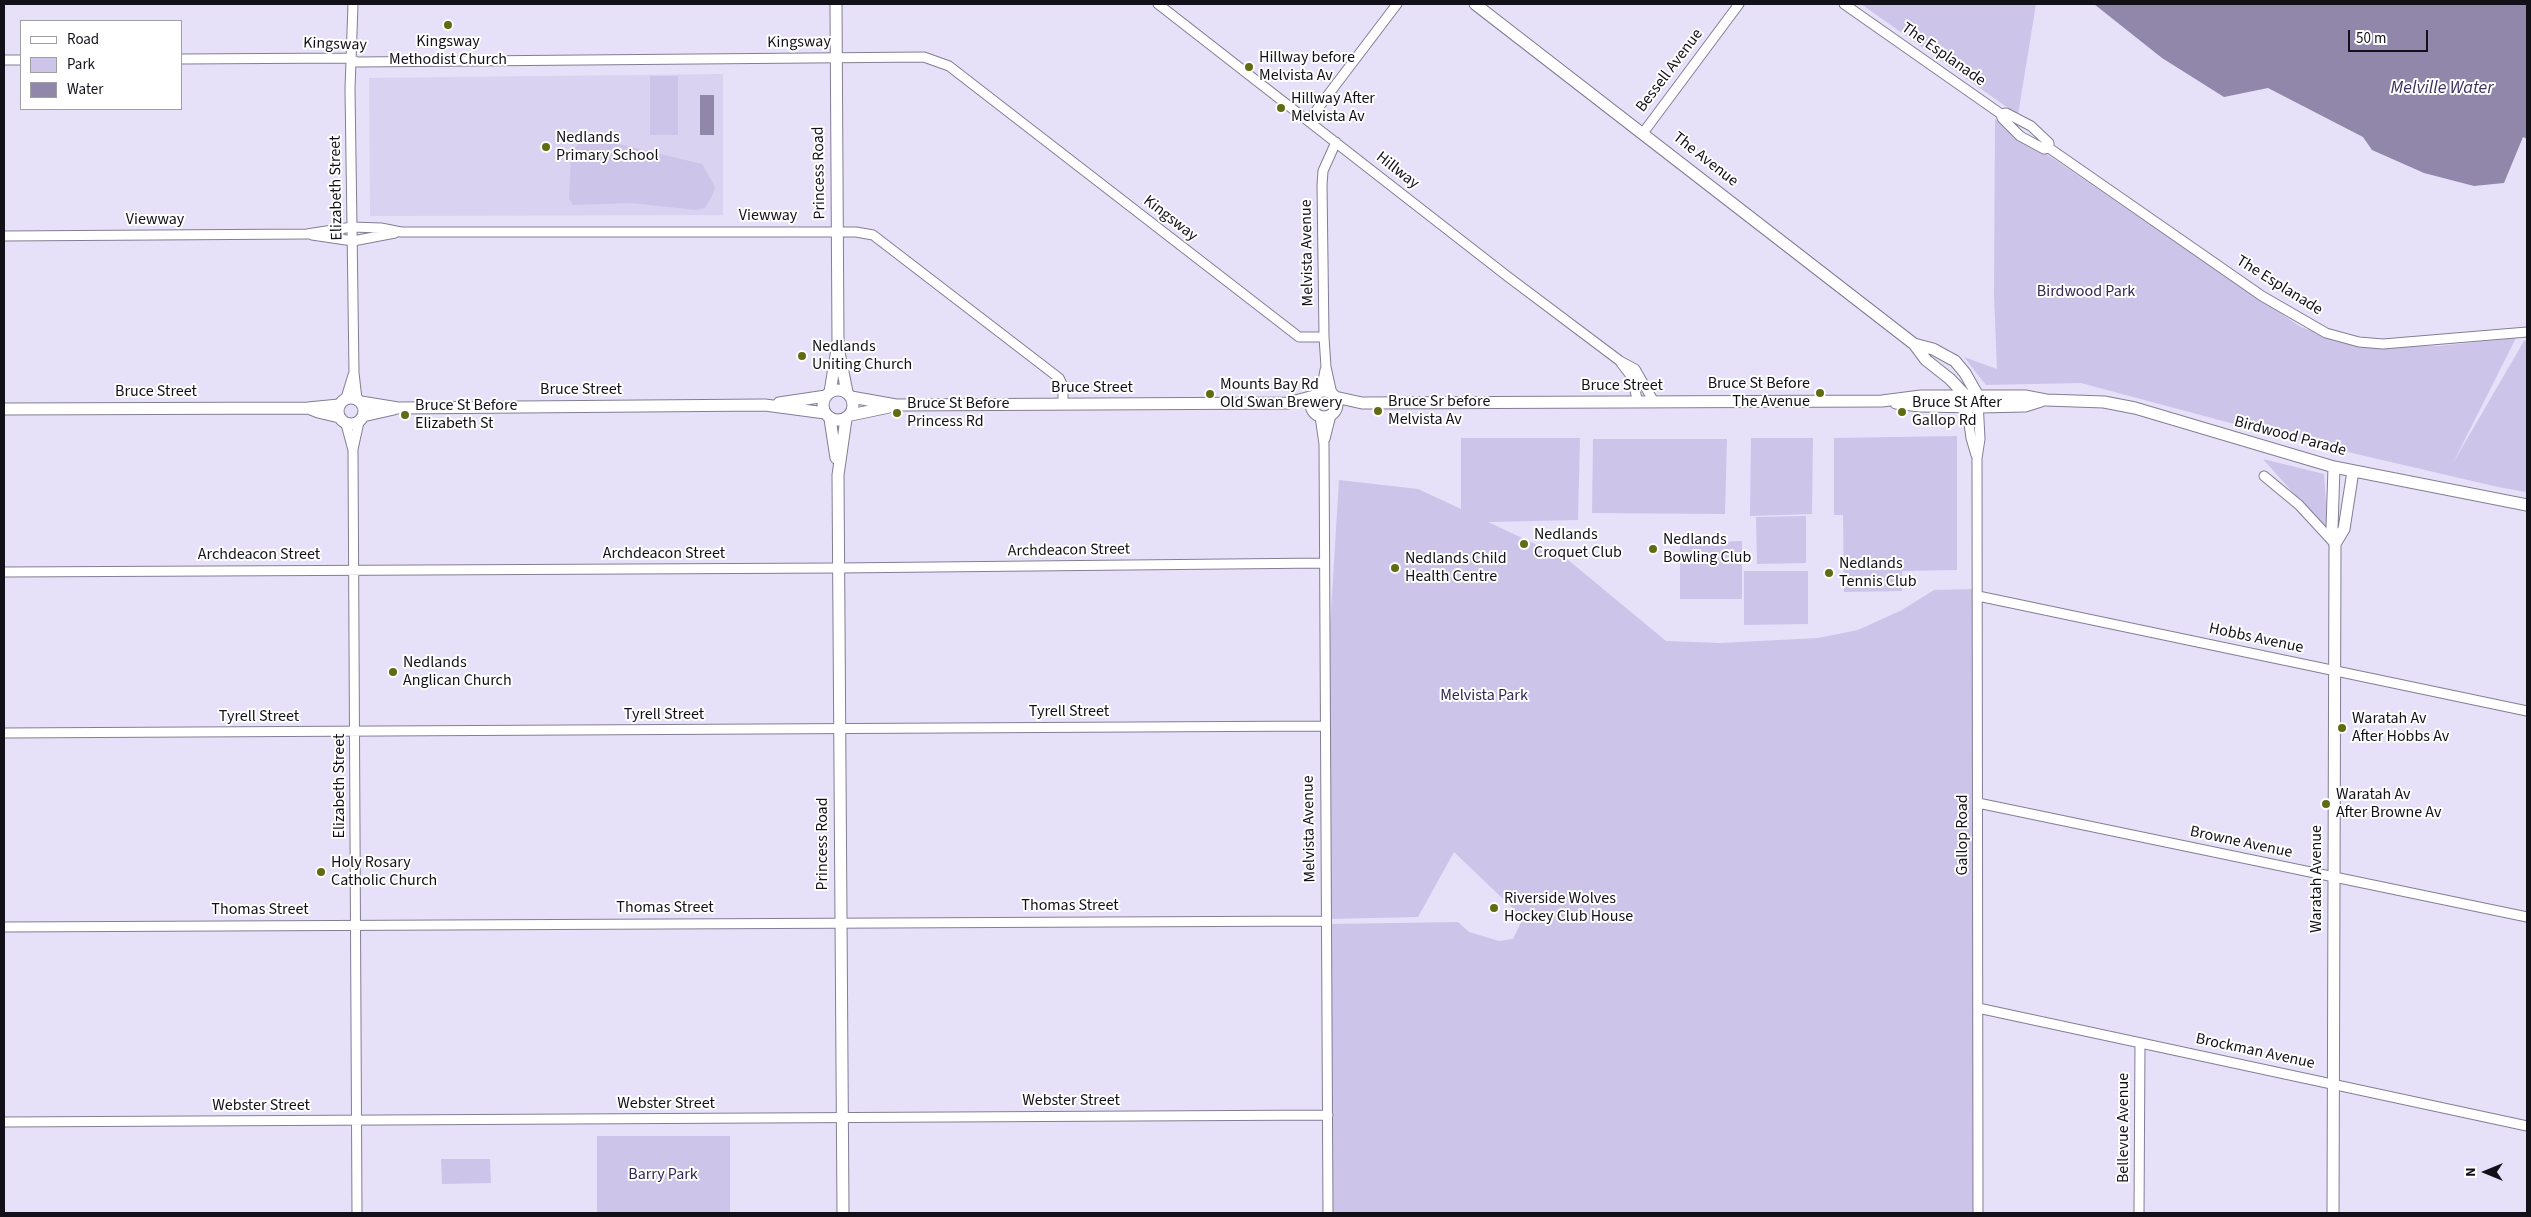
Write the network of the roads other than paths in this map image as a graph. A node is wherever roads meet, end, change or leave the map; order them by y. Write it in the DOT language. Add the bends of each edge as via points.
graph roads {
  1 [pos="353,4"];
  2 [pos="836,4"];
  3 [pos="1158,4"];
  4 [pos="1397,4"];
  5 [pos="1475,4"];
  6 [pos="1739,4"];
  7 [pos="1844,4"];
  8 [pos="836,58"];
  9 [pos="182,59"];
  10 [pos="4,60"];
  11 [pos="20,60"];
  12 [pos="352,60"];
  13 [pos="2001,114"];
  14 [pos="1309,120"];
  15 [pos="1642,132"];
  16 [pos="1336,142"];
  17 [pos="2049,148"];
  18 [pos="352,227"];
  19 [pos="837,231"];
  20 [pos="400,232"];
  21 [pos="307,234"];
  22 [pos="4,236"];
  23 [pos="352,241"];
  24 [pos="2527,332"];
  25 [pos="1324,337"];
  26 [pos="838,342"];
  27 [pos="1914,344"];
  28 [pos="1620,361"];
  29 [pos="828,394"];
  30 [pos="849,395"];
  31 [pos="351,401"];
  32 [pos="1638,402"];
  33 [pos="1654,402"];
  34 [pos="1966,402"];
  35 [pos="1979,402"];
  36 [pos="1063,404"];
  37 [pos="1326,404"];
  38 [pos="765,405"];
  39 [pos="896,405"];
  40 [pos="308,408"];
  41 [pos="398,408"];
  42 [pos="4,409"];
  43 [pos="828,416"];
  44 [pos="848,417"];
  45 [pos="361,419"];
  46 [pos="342,420"];
  47 [pos="353,450"];
  48 [pos="1977,458"];
  49 [pos="2334,467"];
  50 [pos="2353,471"];
  51 [pos="838,475"];
  52 [pos="2264,476"];
  53 [pos="2527,505"];
  54 [pos="2335,544"];
  55 [pos="1324,563"];
  56 [pos="838,568"];
  57 [pos="354,570"];
  58 [pos="4,572"];
  59 [pos="1978,596"];
  60 [pos="2334,671"];
  61 [pos="2527,711"];
  62 [pos="1324,726"];
  63 [pos="839,729"];
  64 [pos="355,731"];
  65 [pos="4,733"];
  66 [pos="1978,803"];
  67 [pos="2333,878"];
  68 [pos="2527,918"];
  69 [pos="1326,921"];
  70 [pos="840,922"];
  71 [pos="355,925"];
  72 [pos="4,927"];
  73 [pos="1978,1008"];
  74 [pos="2140,1044"];
  75 [pos="2332,1084"];
  76 [pos="1328,1115"];
  77 [pos="842,1118"];
  78 [pos="357,1121"];
  79 [pos="4,1122"];
  80 [pos="2527,1126"];
  81 [pos="357,1213"];
  82 [pos="843,1213"];
  83 [pos="1328,1213"];
  84 [pos="1978,1213"];
  85 [pos="2138,1213"];
  86 [pos="2333,1213"];
  1 -- 12 [label="street, Elizabeth Street"];
  2 -- 8 [label="street, Princess Road"];
  3 -- 14 [label="street, Hillway"];
  4 -- 14 [label="street"];
  5 -- 15 [label="street, The Avenue"];
  6 -- 15 [label="street, Bessell Avenue"];
  7 -- 13 [label="street, The Esplanade"];
  8 -- 12 [label="street, Kingsway"];
  8 -- 19 [label="street, Princess Road"];
  8 -- 25 [label="street, Kingsway" via="924,56 948,66 1299,337"];
  9 -- 12 [label="street, Kingsway"];
  10 -- 11 [label="street"];
  12 -- 18 [label="street, Elizabeth Street"];
  13 -- 17 [label="street, The Esplanade" via="2020,136 2044,149"];
  13 -- 17 [label="street, The Esplanade" via="2006,113 2031,126 2049,143"];
  14 -- 16 [label="street, Hillway"];
  15 -- 27 [label="street, The Avenue"];
  16 -- 25 [label="street, Melvista Avenue" via="1323,171"];
  16 -- 28 [label="street, Hillway"];
  17 -- 24 [label="street, The Esplanade" via="2262,296 2326,333 2343,339 2382,344"];
  18 -- 20 [label="street, Viewway"];
  18 -- 21 [label="street, Viewway"];
  18 -- 23 [label="street, Elizabeth Street"];
  19 -- 20 [label="street, Viewway"];
  19 -- 26 [label="street, Princess Road"];
  19 -- 36 [label="street, Viewway" via="873,235 1059,378 1063,386"];
  20 -- 23 [label="street, Viewway"];
  21 -- 22 [label="street, Viewway"];
  21 -- 23 [label="street, Viewway"];
  23 -- 31 [label="street, Elizabeth Street" via="354,373"];
  25 -- 37 [label="street, Melvista Avenue"];
  26 -- 29 [label="street, Princess Road"];
  26 -- 30 [label="street, Princess Road"];
  27 -- 34 [label="street, The Avenue" via="1926,360 1950,379"];
  27 -- 35 [label="street, The Avenue" via="1933,349 1955,361 1966,373"];
  28 -- 32 [label="street, Hillway" via="1631,376"];
  28 -- 33 [label="street, Hillway" via="1635,369"];
  29 -- 30 [label="street" via="836,390"];
  29 -- 38 [label="street, Bruce Street"];
  29 -- 43 [label="street" via="823,406"];
  30 -- 39 [label="street, Bruce Street"];
  30 -- 44 [label="street" via="854,408"];
  31 -- 40 [label="street, Bruce Street"];
  31 -- 41 [label="street, Bruce Street"];
  31 -- 45 [label="street" via="364,409"];
  31 -- 46 [label="street"];
  32 -- 33 [label="street, Bruce Street"];
  32 -- 37 [label="street, Bruce Street"];
  33 -- 34 [label="street, Bruce Street" via="1882,401 1920,406"];
  34 -- 35 [label="street, Bruce Street"];
  34 -- 48 [label="street, Gallop Road"];
  35 -- 48 [label="street, Gallop Road"];
  35 -- 49 [label="street, Birdwood Parade" via="2025,396 2104,402 2135,408"];
  36 -- 37 [label="street, Bruce Street"];
  36 -- 39 [label="street, Bruce Street"];
  37 -- 55 [label="street, Melvista Avenue"];
  38 -- 41 [label="street, Bruce Street"];
  38 -- 43 [label="street, Bruce Street"];
  39 -- 44 [label="street, Bruce Street"];
  40 -- 42 [label="street, Bruce Street"];
  40 -- 46 [label="street, Bruce Street"];
  41 -- 45 [label="street, Bruce Street"];
  43 -- 44 [label="street" via="836,421"];
  43 -- 51 [label="street, Princess Road"];
  44 -- 51 [label="street, Princess Road"];
  45 -- 46 [label="street, Bruce Street" via="353,424"];
  45 -- 47 [label="street, Elizabeth Street"];
  46 -- 47 [label="street, Elizabeth Street"];
  47 -- 57 [label="street, Elizabeth Street"];
  48 -- 59 [label="street, Gallop Road"];
  49 -- 50 [label="street, Birdwood Parade"];
  49 -- 54 [label="street, Waratah Avenue" via="2332,528"];
  50 -- 53 [label="street, Birdwood Parade"];
  50 -- 54 [label="street, Waratah Avenue" via="2344,529"];
  51 -- 56 [label="street, Princess Road"];
  52 -- 54 [label="street" via="2299,505"];
  54 -- 60 [label="street, Waratah Avenue"];
  55 -- 56 [label="street, Archdeacon Street"];
  55 -- 62 [label="street, Melvista Avenue"];
  56 -- 57 [label="street, Archdeacon Street"];
  56 -- 63 [label="street, Princess Road"];
  57 -- 58 [label="street, Archdeacon Street"];
  57 -- 64 [label="street, Elizabeth Street"];
  59 -- 60 [label="street, Hobbs Avenue"];
  59 -- 66 [label="street, Gallop Road"];
  60 -- 61 [label="street, Hobbs Avenue"];
  60 -- 67 [label="street, Waratah Avenue"];
  62 -- 63 [label="street, Tyrell Street"];
  62 -- 69 [label="street, Melvista Avenue"];
  63 -- 64 [label="street, Tyrell Street"];
  63 -- 70 [label="street, Princess Road"];
  64 -- 65 [label="street, Tyrell Street"];
  64 -- 71 [label="street, Elizabeth Street"];
  66 -- 67 [label="street, Browne Avenue"];
  66 -- 73 [label="street, Gallop Road"];
  67 -- 68 [label="street, Browne Avenue"];
  67 -- 75 [label="street, Waratah Avenue"];
  69 -- 70 [label="street, Thomas Street"];
  69 -- 76 [label="street, Melvista Avenue"];
  70 -- 71 [label="street, Thomas Street"];
  70 -- 77 [label="street, Princess Road"];
  71 -- 72 [label="street, Thomas Street"];
  71 -- 78 [label="street, Elizabeth Street"];
  73 -- 74 [label="street, Brockman Avenue"];
  73 -- 84 [label="street, Gallop Road"];
  74 -- 75 [label="street, Brockman Avenue"];
  74 -- 85 [label="street, Bellevue Avenue"];
  75 -- 80 [label="street, Brockman Avenue"];
  75 -- 86 [label="street, Waratah Avenue"];
  76 -- 77 [label="street, Webster Street"];
  76 -- 83 [label="street, Melvista Avenue"];
  77 -- 78 [label="street, Webster Street"];
  77 -- 82 [label="street, Princess Road"];
  78 -- 79 [label="street, Webster Street"];
  78 -- 81 [label="street, Elizabeth Street"];
}
